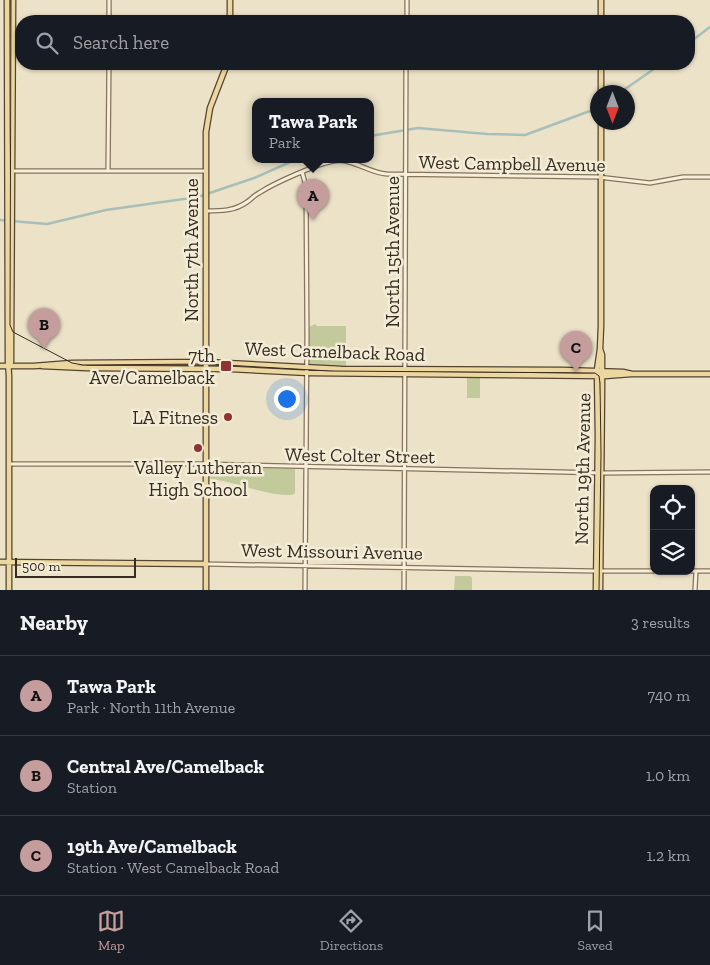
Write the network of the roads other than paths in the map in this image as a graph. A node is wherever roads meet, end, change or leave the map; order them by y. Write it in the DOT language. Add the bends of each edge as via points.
graph roads {
  1 [pos="7,0"];
  2 [pos="12,0"];
  3 [pos="109,0"];
  4 [pos="230,0"];
  5 [pos="407,0"];
  6 [pos="601,0"];
  7 [pos="109,15"];
  8 [pos="230,15"];
  9 [pos="406,15"];
  10 [pos="601,15"];
  11 [pos="109,70"];
  12 [pos="225,70"];
  13 [pos="406,70"];
  14 [pos="601,70"];
  15 [pos="601,85"];
  16 [pos="601,130"];
  17 [pos="329,163"];
  18 [pos="349,163"];
  19 [pos="108,170"];
  20 [pos="12,171"];
  21 [pos="206,171"];
  22 [pos="7,172"];
  23 [pos="302,172"];
  24 [pos="406,175"];
  25 [pos="710,177"];
  26 [pos="601,178"];
  27 [pos="206,211"];
  28 [pos="10,221"];
  29 [pos="207,362"];
  30 [pos="57,363"];
  31 [pos="0,366"];
  32 [pos="9,366"];
  33 [pos="37,366"];
  34 [pos="51,367"];
  35 [pos="207,369"];
  36 [pos="307,371"];
  37 [pos="405,371"];
  38 [pos="632,374"];
  39 [pos="710,374"];
  40 [pos="601,375"];
  41 [pos="9,464"];
  42 [pos="207,465"];
  43 [pos="306,467"];
  44 [pos="405,469"];
  45 [pos="710,472"];
  46 [pos="600,473"];
  47 [pos="0,562"];
  48 [pos="9,562"];
  49 [pos="206,564"];
  50 [pos="305,566"];
  51 [pos="404,568"];
  52 [pos="598,571"];
  53 [pos="650,571"];
  54 [pos="695,571"];
  55 [pos="710,571"];
  56 [pos="694,575"];
  57 [pos="9,590"];
  58 [pos="206,590"];
  59 [pos="305,590"];
  60 [pos="404,590"];
  61 [pos="596,590"];
  62 [pos="600,590"];
  63 [pos="695,590"];
  1 -- 22 [label="main road"];
  2 -- 20 [label="main road"];
  3 -- 7 [label="street"];
  4 -- 8 [label="main road"];
  5 -- 9 [label="street"];
  6 -- 10 [label="main road"];
  11 -- 19 [label="street"];
  12 -- 21 [label="main road, North 7th Avenue" via="208,117"];
  13 -- 24 [label="street, North 15th Avenue"];
  14 -- 15 [label="main road"];
  16 -- 26 [label="main road, North 19th Avenue"];
  17 -- 23 [label="street, West Campbell Avenue"];
  18 -- 24 [label="street, West Campbell Avenue" via="381,174"];
  19 -- 20 [label="street"];
  19 -- 21 [label="street"];
  20 -- 22 [label="street"];
  20 -- 28 [label="main road"];
  21 -- 27 [label="main road, North 7th Avenue"];
  22 -- 28 [label="main road"];
  23 -- 27 [label="street, West Campbell Avenue" via="259,192 239,206"];
  23 -- 36 [label="street" via="306,189"];
  24 -- 26 [label="street, West Campbell Avenue"];
  24 -- 37 [label="street, North 15th Avenue"];
  25 -- 26 [label="street, West Campbell Avenue" via="684,177 650,183"];
  26 -- 40 [label="main road, North 19th Avenue"];
  27 -- 29 [label="main road, North 7th Avenue"];
  28 -- 32 [label="main road"];
  29 -- 30 [label="main road, West Camelback Road"];
  29 -- 35 [label="main road, North 7th Avenue"];
  29 -- 36 [label="main road, West Camelback Road"];
  30 -- 33 [label="main road, West Camelback Road"];
  30 -- 34 [label="main road"];
  31 -- 32 [label="main road, West Camelback Road"];
  32 -- 33 [label="main road, West Camelback Road"];
  32 -- 41 [label="main road"];
  33 -- 34 [label="main road, West Camelback Road"];
  34 -- 35 [label="main road, West Camelback Road"];
  35 -- 36 [label="main road, West Camelback Road"];
  35 -- 42 [label="main road, North 7th Avenue"];
  36 -- 37 [label="main road, West Camelback Road"];
  36 -- 43 [label="street"];
  37 -- 40 [label="main road, West Camelback Road"];
  37 -- 44 [label="street, North 15th Avenue"];
  38 -- 39 [label="main road, West Camelback Road"];
  38 -- 40 [label="main road, West Camelback Road"];
  38 -- 40 [label="main road, West Camelback Road"];
  40 -- 46 [label="main road, North 19th Avenue"];
  41 -- 42 [label="street, West Colter Street"];
  41 -- 48 [label="main road"];
  42 -- 43 [label="street, West Colter Street"];
  42 -- 49 [label="main road, North 7th Avenue"];
  43 -- 44 [label="street, West Colter Street"];
  43 -- 50 [label="street"];
  44 -- 46 [label="street, West Colter Street"];
  44 -- 51 [label="street, North 15th Avenue"];
  45 -- 46 [label="street, West Colter Street"];
  46 -- 52 [label="main road, North 19th Avenue"];
  47 -- 48 [label="main road, West Missouri Avenue"];
  48 -- 49 [label="main road, West Missouri Avenue"];
  48 -- 57 [label="main road"];
  49 -- 50 [label="street, West Missouri Avenue"];
  49 -- 58 [label="main road, North 7th Avenue"];
  50 -- 51 [label="street, West Missouri Avenue"];
  50 -- 59 [label="street"];
  51 -- 52 [label="street, West Missouri Avenue"];
  51 -- 60 [label="street, North 15th Avenue"];
  52 -- 53 [label="street, West Missouri Avenue"];
  52 -- 61 [label="main road, North 19th Avenue"];
  52 -- 62 [label="main road, North 19th Avenue"];
  54 -- 55 [label="street"];
  56 -- 63 [label="street"];
}
